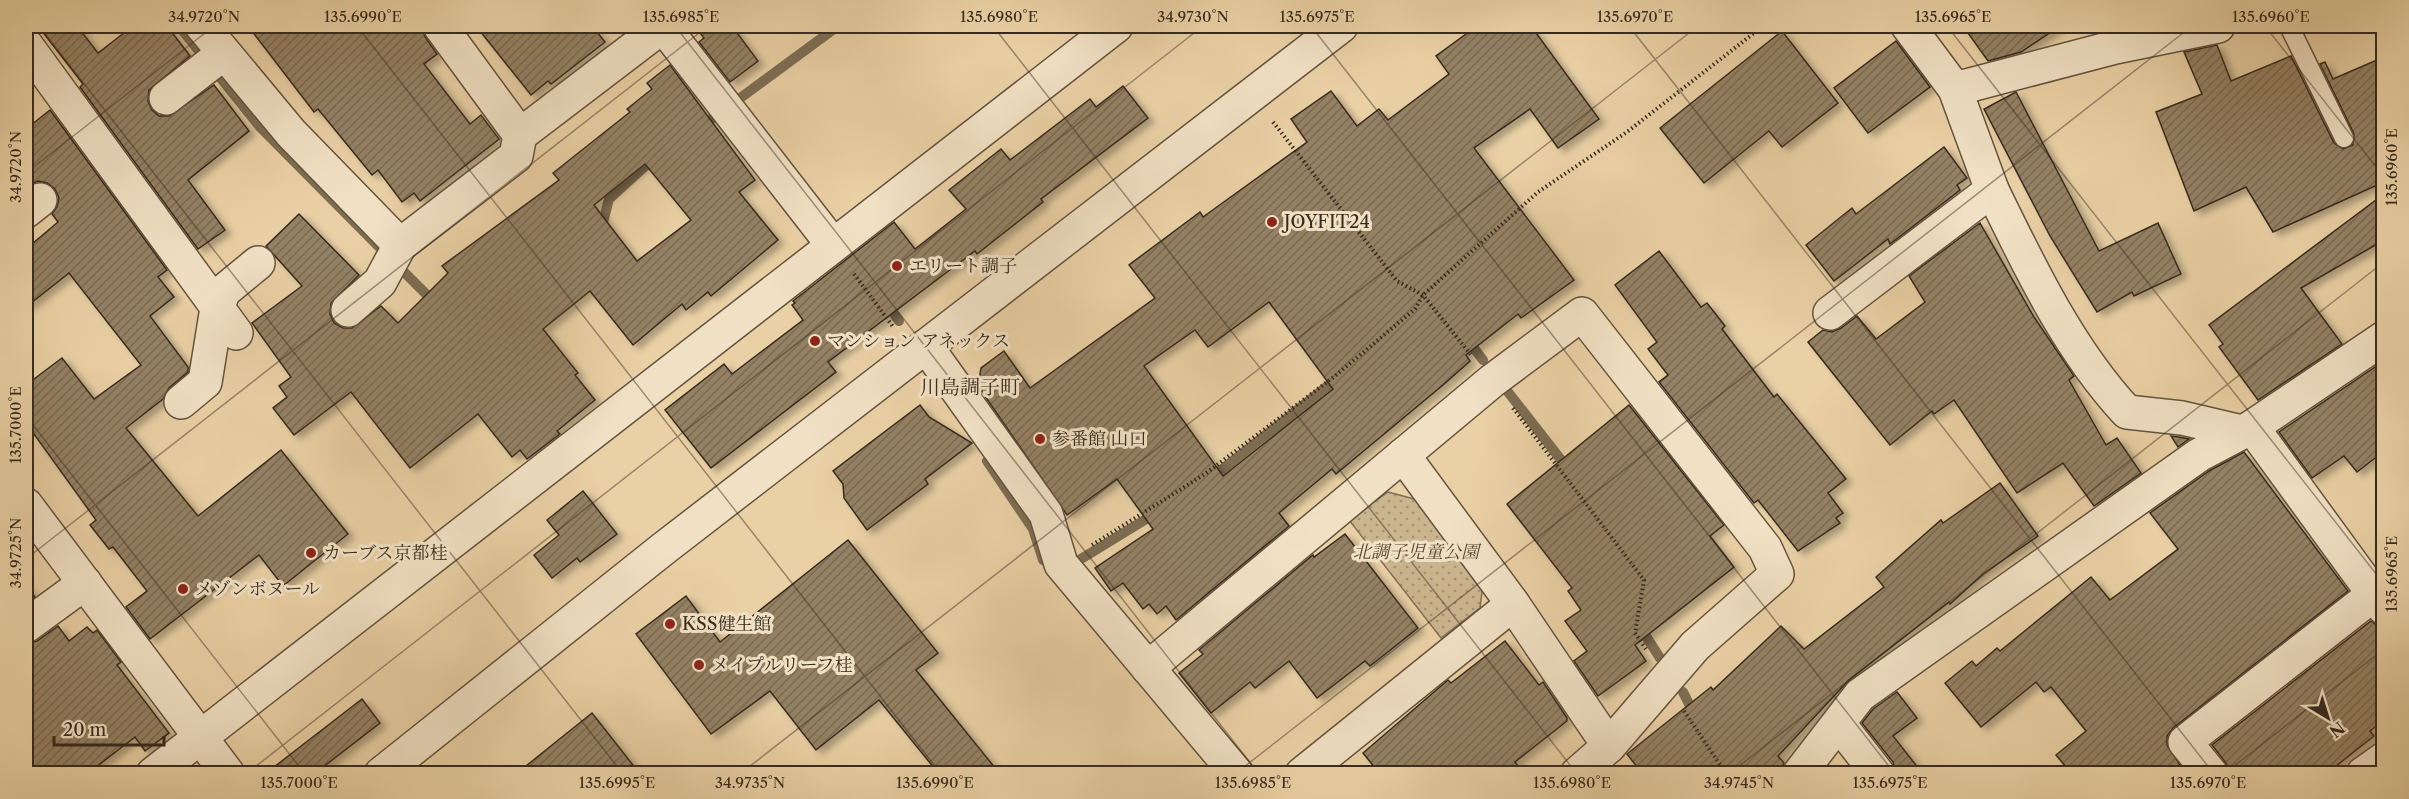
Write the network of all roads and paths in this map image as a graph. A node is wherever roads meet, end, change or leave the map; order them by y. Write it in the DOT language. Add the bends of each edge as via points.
graph roads {
  1 [pos="202,26"];
  2 [pos="440,26"];
  3 [pos="1116,26"];
  4 [pos="1341,26"];
  5 [pos="1763,26"];
  6 [pos="1908,26"];
  7 [pos="2218,26"];
  8 [pos="2289,26"];
  9 [pos="26,45"];
  10 [pos="212,63"];
  11 [pos="1955,89"];
  12 [pos="166,98"];
  13 [pos="1273,122"];
  14 [pos="520,135"];
  15 [pos="2344,138"];
  16 [pos="1992,190"];
  17 [pos="400,245"];
  18 [pos="833,245"];
  19 [pos="258,263"];
  20 [pos="1423,295"];
  21 [pos="348,310"];
  22 [pos="1830,313"];
  23 [pos="227,320"];
  24 [pos="897,331"];
  25 [pos="2384,338"];
  26 [pos="926,346"];
  27 [pos="1492,381"];
  28 [pos="181,402"];
  29 [pos="2247,430"];
  30 [pos="1403,456"];
  31 [pos="26,505"];
  32 [pos="1061,564"];
  33 [pos="76,590"];
  34 [pos="2378,602"];
  35 [pos="1513,604"];
  36 [pos="26,626"];
  37 [pos="1148,668"];
  38 [pos="1668,679"];
  39 [pos="1839,724"];
  40 [pos="201,736"];
  41 [pos="1609,746"];
  42 [pos="2384,759"];
  43 [pos="153,774"];
  44 [pos="228,774"];
  45 [pos="381,774"];
  46 [pos="1237,774"];
  47 [pos="1302,774"];
  48 [pos="1577,774"];
  49 [pos="1726,774"];
  50 [pos="1799,774"];
  51 [pos="1878,774"];
  52 [pos="2211,774"];
  53 [pos="2363,774"];
  1 -- 10 [label="street"];
  2 -- 14 [label="street"];
  3 -- 18 [label="street"];
  4 -- 26 [label="street"];
  5 -- 20 [label="path" via="1627,132 1538,192"];
  6 -- 11 [label="street"];
  7 -- 11 [label="street" via="2115,47"];
  8 -- 15 [label="lane"];
  9 -- 23 [label="street"];
  10 -- 12 [label="street"];
  10 -- 17 [label="street" via="291,133"];
  11 -- 16 [label="street"];
  13 -- 20 [label="path" via="1397,281"];
  14 -- 17 [label="street" via="516,156"];
  14 -- 18 [label="street" via="663,26"];
  16 -- 22 [label="street"];
  16 -- 29 [label="street" via="2038,283 2108,391 2127,412"];
  17 -- 21 [label="street" via="380,282"];
  18 -- 24 [label="path"];
  18 -- 40 [label="street"];
  19 -- 23 [label="street" via="224,291"];
  20 -- 27 [label="path"];
  20 -- 32 [label="path" via="1415,309 1335,376 1205,474"];
  23 -- 28 [label="street" via="205,382"];
  25 -- 29 [label="street"];
  26 -- 32 [label="street" via="1046,514"];
  26 -- 45 [label="street"];
  27 -- 30 [label="street"];
  27 -- 38 [label="path" via="1644,580 1635,633"];
  27 -- 38 [label="street" via="1582,314 1765,548 1777,574 1695,646"];
  29 -- 34 [label="street"];
  29 -- 39 [label="street" via="2199,455 1860,695"];
  30 -- 35 [label="street"];
  30 -- 37 [label="street"];
  31 -- 33 [label="street"];
  32 -- 37 [label="street"];
  33 -- 36 [label="street"];
  33 -- 40 [label="street"];
  34 -- 52 [label="street" via="2186,742"];
  35 -- 41 [label="street"];
  35 -- 47 [label="street"];
  37 -- 46 [label="street"];
  38 -- 41 [label="street"];
  38 -- 49 [label="path" via="1694,729"];
  39 -- 50 [label="street"];
  39 -- 51 [label="street"];
  40 -- 43 [label="street"];
  40 -- 44 [label="street"];
  41 -- 48 [label="street"];
  42 -- 53 [label="street"];
}
